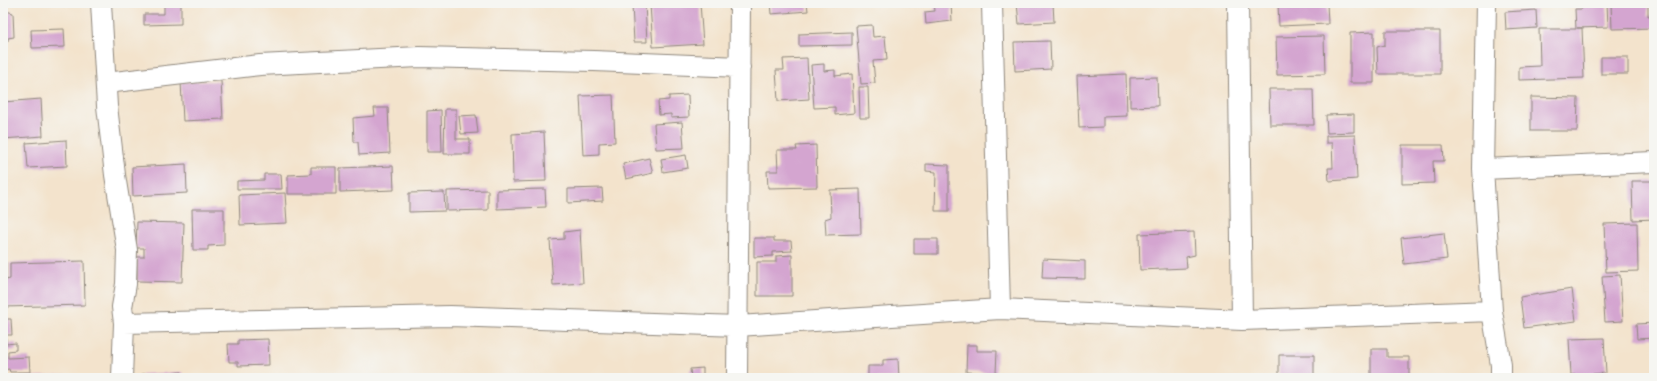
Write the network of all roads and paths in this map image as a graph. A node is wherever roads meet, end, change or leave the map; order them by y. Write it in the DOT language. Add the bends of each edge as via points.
graph roads {
  1 [pos="101,3"];
  2 [pos="740,3"];
  3 [pos="992,3"];
  4 [pos="1238,3"];
  5 [pos="1486,3"];
  6 [pos="740,67"];
  7 [pos="106,83"];
  8 [pos="1654,162"];
  9 [pos="1483,169"];
  10 [pos="1000,309"];
  11 [pos="1492,311"];
  12 [pos="1242,320"];
  13 [pos="124,323"];
  14 [pos="738,326"];
  15 [pos="122,378"];
  16 [pos="738,378"];
  17 [pos="1501,378"];
  1 -- 7 [label="street"];
  2 -- 6 [label="street"];
  3 -- 10 [label="street"];
  4 -- 12 [label="street"];
  5 -- 9 [label="street"];
  6 -- 7 [label="street" via="419,57 260,65"];
  6 -- 14 [label="street"];
  7 -- 13 [label="street" via="114,167 128,250 122,307"];
  8 -- 9 [label="street"];
  9 -- 11 [label="street"];
  10 -- 12 [label="street"];
  10 -- 14 [label="street"];
  11 -- 12 [label="street"];
  11 -- 17 [label="street"];
  13 -- 14 [label="street" via="450,316"];
  13 -- 15 [label="street"];
  14 -- 16 [label="street"];
}
